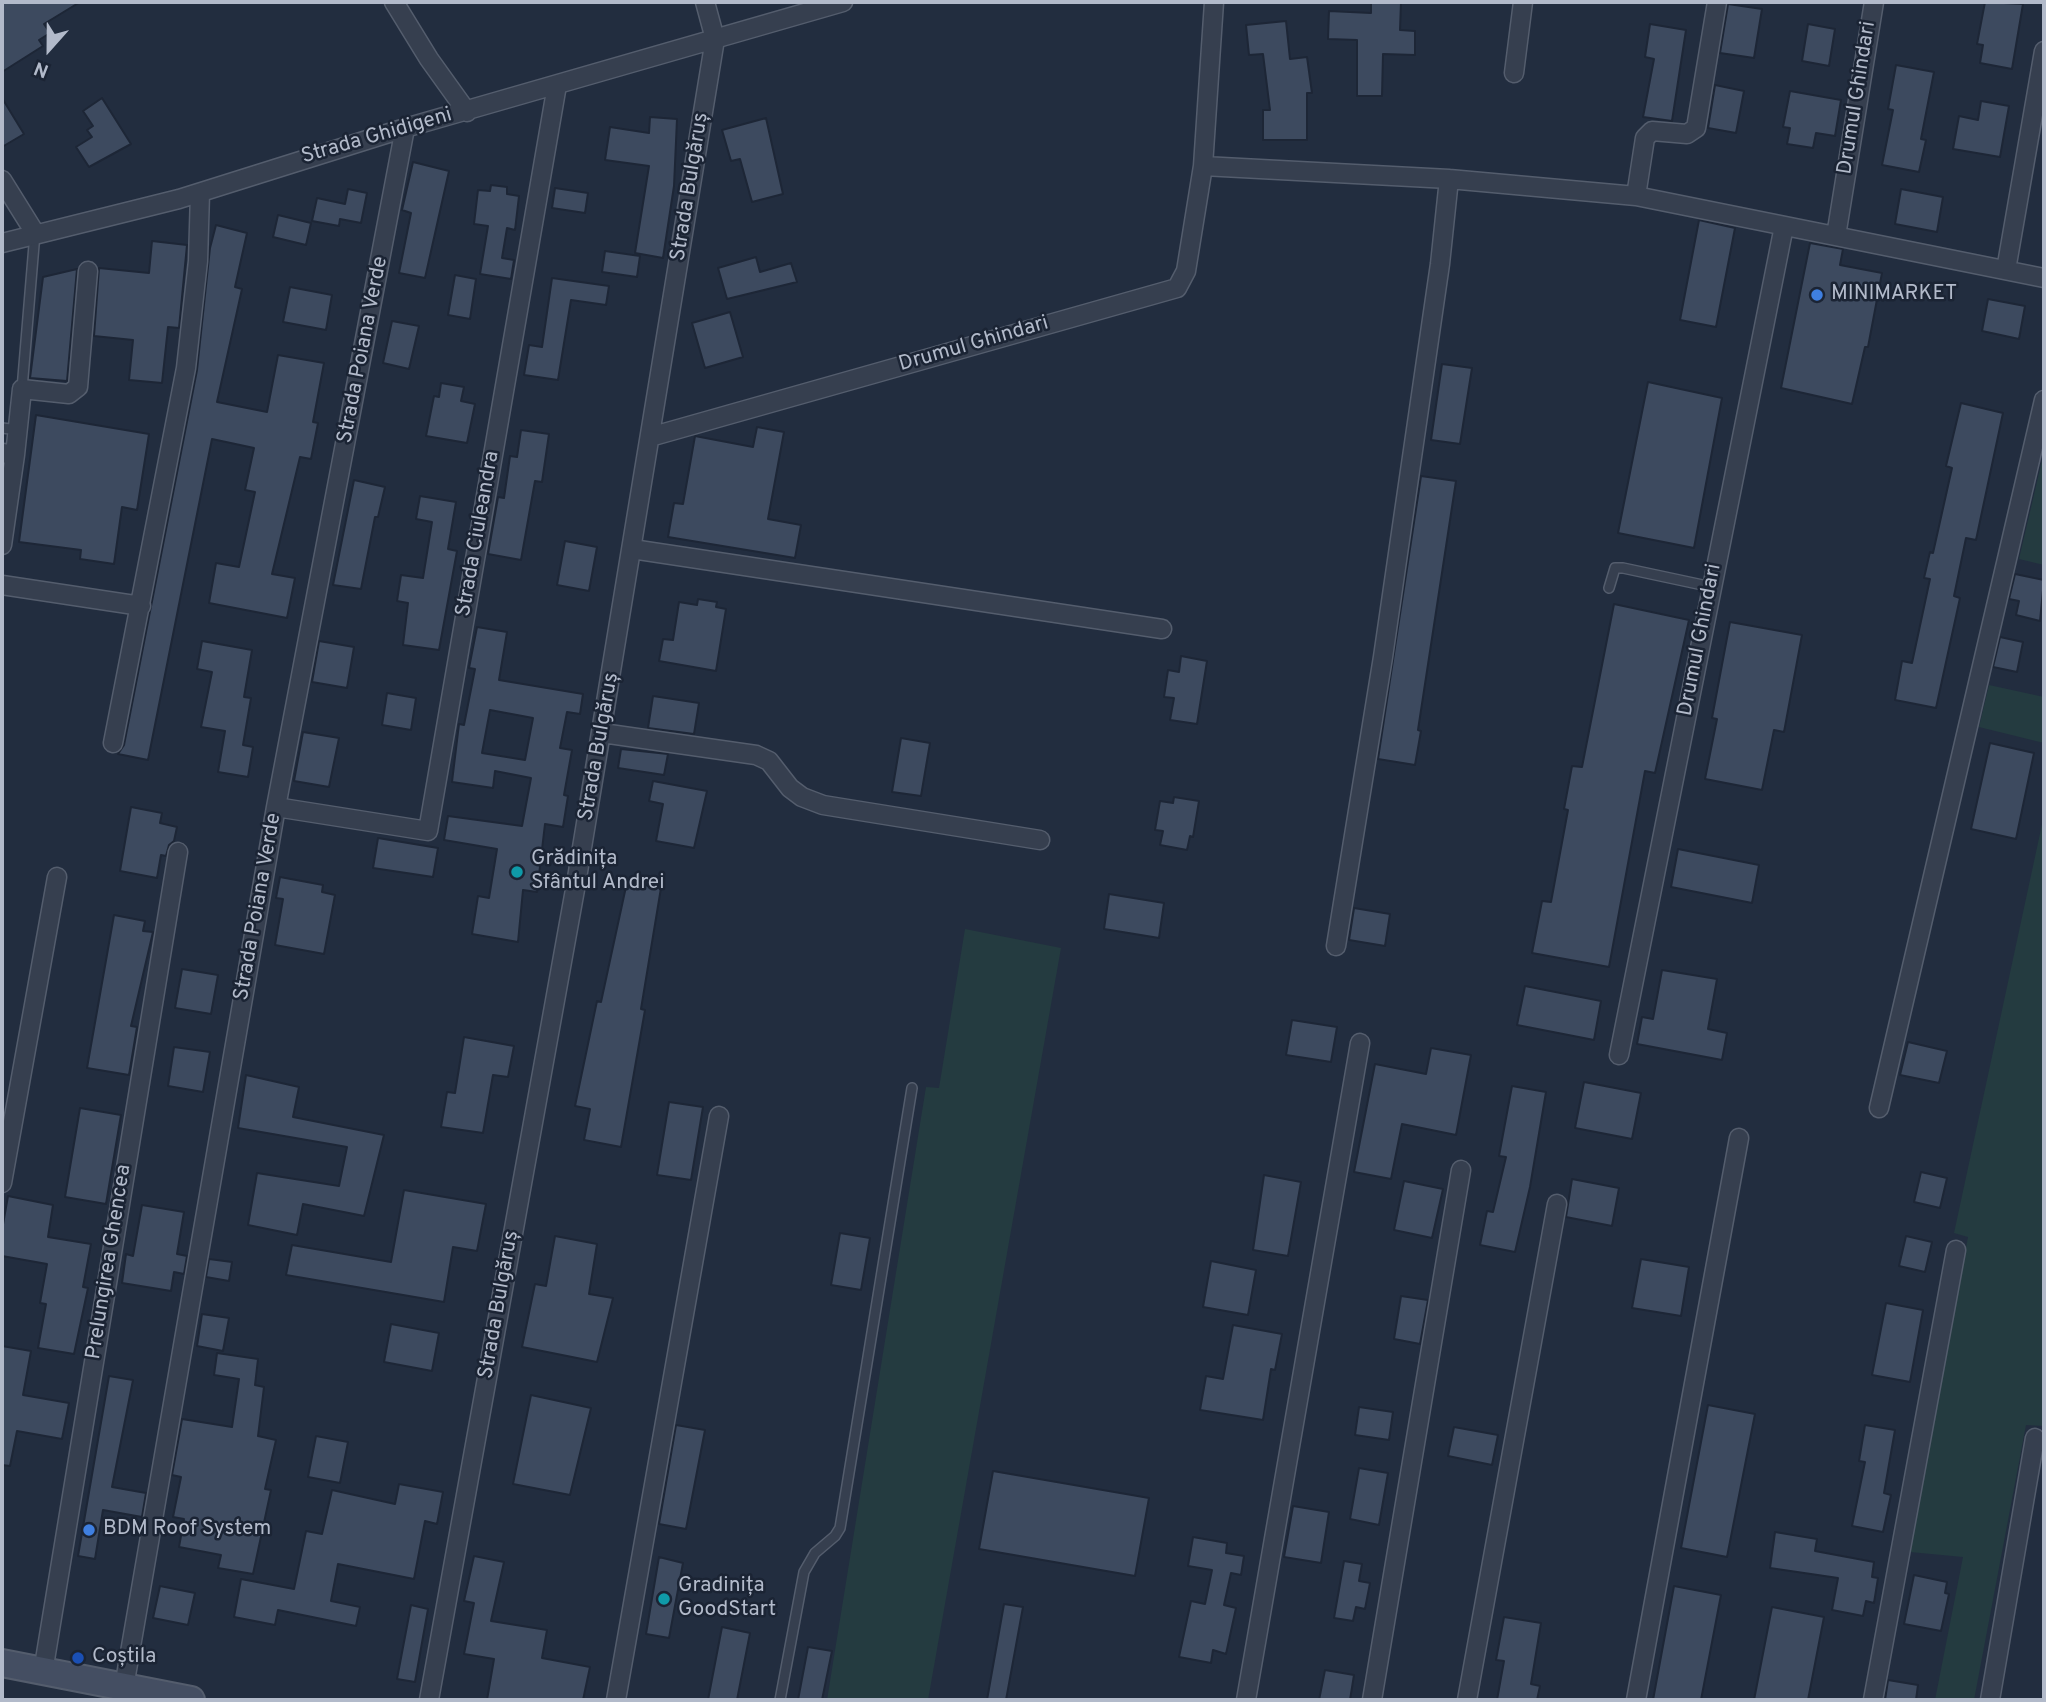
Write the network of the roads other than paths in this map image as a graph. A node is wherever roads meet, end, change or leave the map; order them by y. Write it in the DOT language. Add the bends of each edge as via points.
graph roads {
  1 [pos="394,2"];
  2 [pos="705,2"];
  3 [pos="843,2"];
  4 [pos="1214,2"];
  5 [pos="1523,2"];
  6 [pos="1717,2"];
  7 [pos="1874,2"];
  8 [pos="715,39"];
  9 [pos="2044,51"];
  10 [pos="1514,73"];
  11 [pos="557,85"];
  12 [pos="467,111"];
  13 [pos="405,128"];
  14 [pos="1203,166"];
  15 [pos="1449,179"];
  16 [pos="2,180"];
  17 [pos="200,193"];
  18 [pos="1636,196"];
  19 [pos="1784,226"];
  20 [pos="35,233"];
  21 [pos="1836,236"];
  22 [pos="2,243"];
  23 [pos="2006,270"];
  24 [pos="88,271"];
  25 [pos="2044,278"];
  26 [pos="22,388"];
  27 [pos="2044,400"];
  28 [pos="10,429"];
  29 [pos="650,437"];
  30 [pos="8,454"];
  31 [pos="2,545"];
  32 [pos="632,550"];
  33 [pos="2,585"];
  34 [pos="1712,587"];
  35 [pos="1609,588"];
  36 [pos="141,606"];
  37 [pos="1162,629"];
  38 [pos="602,733"];
  39 [pos="113,743"];
  40 [pos="277,802"];
  41 [pos="1040,840"];
  42 [pos="178,852"];
  43 [pos="57,877"];
  44 [pos="1336,946"];
  45 [pos="1360,1043"];
  46 [pos="1619,1055"];
  47 [pos="912,1088"];
  48 [pos="1879,1108"];
  49 [pos="719,1116"];
  50 [pos="1739,1138"];
  51 [pos="1461,1170"];
  52 [pos="2,1183"];
  53 [pos="1557,1204"];
  54 [pos="1956,1250"];
  55 [pos="2035,1438"];
  56 [pos="2,1663"];
  57 [pos="43,1672"];
  58 [pos="124,1688"];
  59 [pos="189,1700"];
  60 [pos="429,1700"];
  61 [pos="616,1700"];
  62 [pos="780,1700"];
  63 [pos="1247,1700"];
  64 [pos="1372,1700"];
  65 [pos="1467,1700"];
  66 [pos="1636,1700"];
  67 [pos="1873,1700"];
  68 [pos="1990,1700"];
  1 -- 12 [label="street"];
  2 -- 8 [label="street"];
  3 -- 8 [label="street, Strada Ghidigeni"];
  4 -- 14 [label="street, Drumul Ghindari"];
  5 -- 10 [label="street"];
  6 -- 18 [label="street" via="1696,128 1687,134 1652,131 1645,138"];
  7 -- 21 [label="street, Drumul Ghindari"];
  8 -- 11 [label="street, Strada Ghidigeni"];
  8 -- 29 [label="street, Strada Bulgăruș"];
  9 -- 23 [label="street"];
  11 -- 12 [label="street, Strada Ghidigeni"];
  11 -- 40 [label="street, Strada Ciuleandra" via="428,831"];
  12 -- 13 [label="street, Strada Ghidigeni"];
  13 -- 17 [label="street, Strada Ghidigeni"];
  13 -- 40 [label="street, Strada Poiana Verde"];
  14 -- 15 [label="street"];
  14 -- 29 [label="street, Drumul Ghindari" via="1186,271 1177,288"];
  15 -- 18 [label="street"];
  15 -- 44 [label="street" via="1387,630"];
  16 -- 20 [label="street"];
  17 -- 20 [label="street, Strada Ghidigeni"];
  17 -- 36 [label="street" via="186,368"];
  18 -- 19 [label="street"];
  19 -- 21 [label="street"];
  19 -- 34 [label="street, Drumul Ghindari"];
  20 -- 22 [label="street, Strada Ghidigeni"];
  20 -- 26 [label="lane"];
  21 -- 23 [label="street"];
  23 -- 25 [label="street"];
  24 -- 26 [label="street" via="78,387 69,394"];
  26 -- 28 [label="street"];
  27 -- 48 [label="street"];
  28 -- 30 [label="street"];
  29 -- 32 [label="street, Strada Bulgăruș"];
  30 -- 31 [label="street"];
  32 -- 37 [label="street"];
  32 -- 38 [label="street, Strada Bulgăruș"];
  33 -- 36 [label="street"];
  34 -- 35 [label="lane" via="1615,568"];
  34 -- 46 [label="street, Drumul Ghindari"];
  36 -- 39 [label="street"];
  38 -- 41 [label="street" via="755,755 769,761 802,797 823,805"];
  38 -- 60 [label="street, Strada Bulgăruș"];
  40 -- 58 [label="street, Strada Poiana Verde"];
  42 -- 57 [label="street, Prelungirea Ghencea"];
  43 -- 52 [label="street"];
  45 -- 63 [label="street"];
  47 -- 62 [label="lane" via="840,1528 804,1572"];
  49 -- 61 [label="street"];
  50 -- 66 [label="street"];
  51 -- 64 [label="street"];
  53 -- 65 [label="street"];
  54 -- 67 [label="street"];
  55 -- 68 [label="street"];
  56 -- 57 [label="main road"];
  57 -- 58 [label="main road"];
  58 -- 59 [label="main road"];
}
